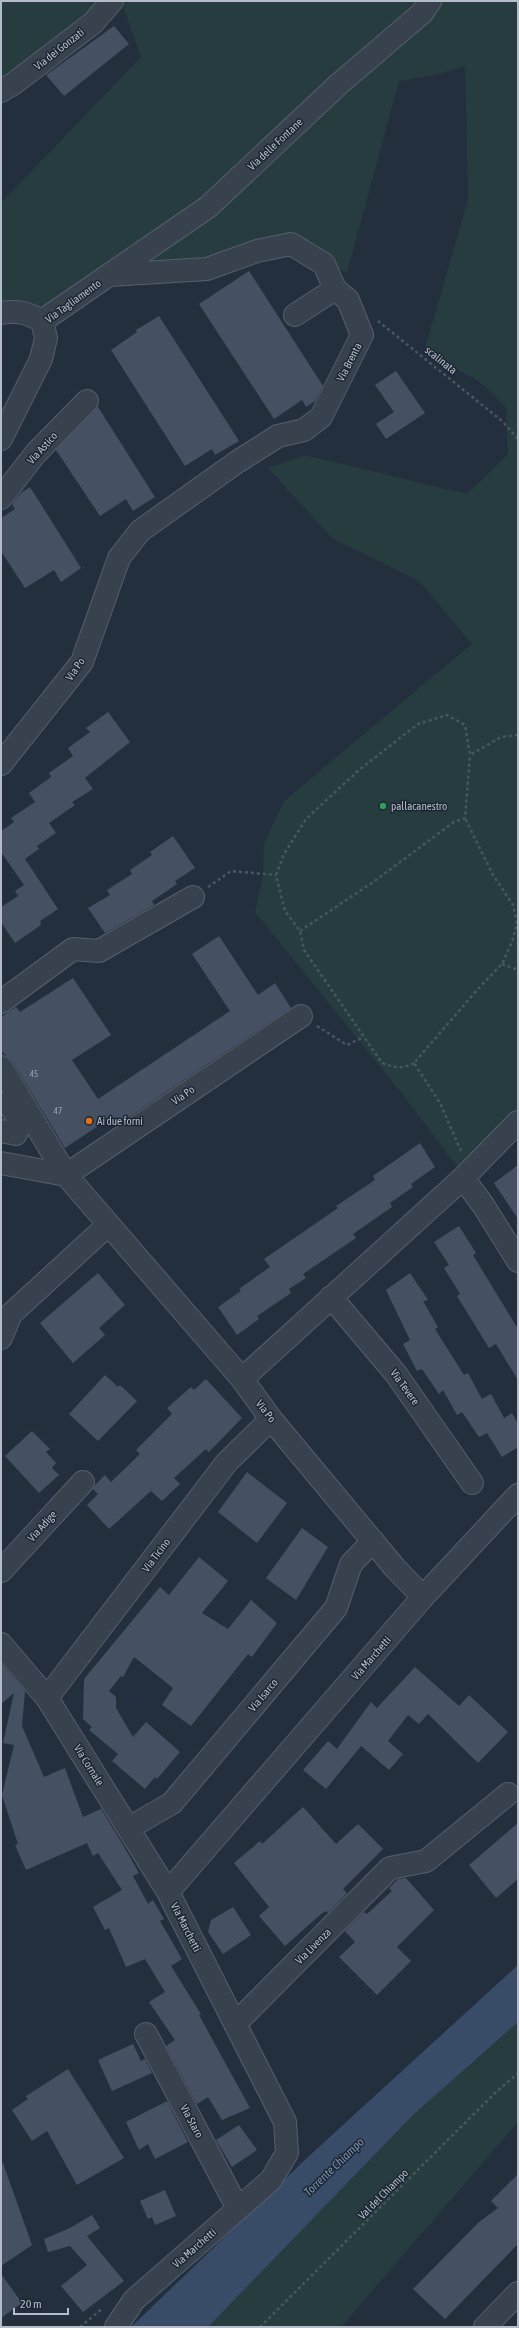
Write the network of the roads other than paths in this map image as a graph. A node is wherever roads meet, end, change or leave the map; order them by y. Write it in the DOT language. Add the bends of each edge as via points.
graph roads {
  1 [pos="112,1"];
  2 [pos="430,1"];
  3 [pos="1,91"];
  4 [pos="110,275"];
  5 [pos="336,289"];
  6 [pos="1,313"];
  7 [pos="295,315"];
  8 [pos="42,321"];
  9 [pos="87,401"];
  10 [pos="1,439"];
  11 [pos="1,498"];
  12 [pos="119,558"];
  13 [pos="1,764"];
  14 [pos="193,897"];
  15 [pos="1,1002"];
  16 [pos="301,1016"];
  17 [pos="1,1067"];
  18 [pos="1,1091"];
  19 [pos="518,1122"];
  20 [pos="1,1132"];
  21 [pos="1,1163"];
  22 [pos="468,1173"];
  23 [pos="66,1175"];
  24 [pos="108,1225"];
  25 [pos="518,1261"];
  26 [pos="331,1297"];
  27 [pos="1,1338"];
  28 [pos="242,1379"];
  29 [pos="271,1419"];
  30 [pos="82,1482"];
  31 [pos="472,1483"];
  32 [pos="518,1495"];
  33 [pos="373,1541"];
  34 [pos="1,1571"];
  35 [pos="423,1597"];
  36 [pos="1,1644"];
  37 [pos="47,1698"];
  38 [pos="508,1794"];
  39 [pos="129,1828"];
  40 [pos="168,1892"];
  41 [pos="235,2024"];
  42 [pos="146,2034"];
  43 [pos="238,2209"];
  44 [pos="518,2293"];
  45 [pos="116,2327"];
  46 [pos="485,2327"];
  1 -- 3 [label="street, Via dei Gonzati" via="93,23"];
  2 -- 4 [label="street, Via delle Fontane" via="422,14 339,84 208,207"];
  4 -- 5 [label="street, Via Brenta" via="206,270 257,251 291,244 324,264"];
  4 -- 8 [label="street, Via Tagliamento"];
  5 -- 7 [label="street"];
  5 -- 12 [label="street, Via Brenta" via="348,300 362,335 321,417 304,430 278,436 237,462 140,531"];
  6 -- 8 [label="street" via="28,313"];
  8 -- 10 [label="street, Via Tagliamento" via="46,338 42,359"];
  9 -- 11 [label="street, Via Astico" via="36,453"];
  12 -- 13 [label="street, Via Po" via="82,662"];
  14 -- 15 [label="street" via="99,951 73,948"];
  16 -- 23 [label="street, Via Po"];
  17 -- 23 [label="street, Via Po"];
  18 -- 20 [label="street" via="21,1123 16,1134"];
  19 -- 22 [label="street"];
  21 -- 23 [label="street"];
  22 -- 25 [label="street" via="483,1205"];
  22 -- 26 [label="street"];
  23 -- 24 [label="street, Via Po"];
  24 -- 27 [label="street" via="11,1314"];
  24 -- 28 [label="street, Via Po"];
  26 -- 28 [label="street"];
  26 -- 31 [label="street, Via Tevere" via="396,1374"];
  28 -- 29 [label="street, Via Po"];
  29 -- 33 [label="street, Via Po"];
  29 -- 37 [label="street, Via Ticino" via="227,1462"];
  30 -- 34 [label="street, Via Adige"];
  32 -- 35 [label="street, Via Marchetti"];
  33 -- 35 [label="street, Via Po"];
  33 -- 39 [label="street, Via Isarco" via="351,1564 336,1608 172,1803"];
  35 -- 40 [label="street, Via Marchetti"];
  36 -- 37 [label="street, Via Cornale"];
  37 -- 39 [label="street, Via Cornale"];
  38 -- 41 [label="street, Via Livenza" via="426,1861 390,1868"];
  39 -- 40 [label="street, Via Cornale"];
  40 -- 41 [label="street, Via Marchetti"];
  41 -- 43 [label="street, Via Marchetti" via="285,2122 287,2153 271,2180"];
  42 -- 43 [label="street, Via Staro"];
  43 -- 45 [label="street, Via Marchetti" via="134,2300"];
  44 -- 46 [label="street"];
}
